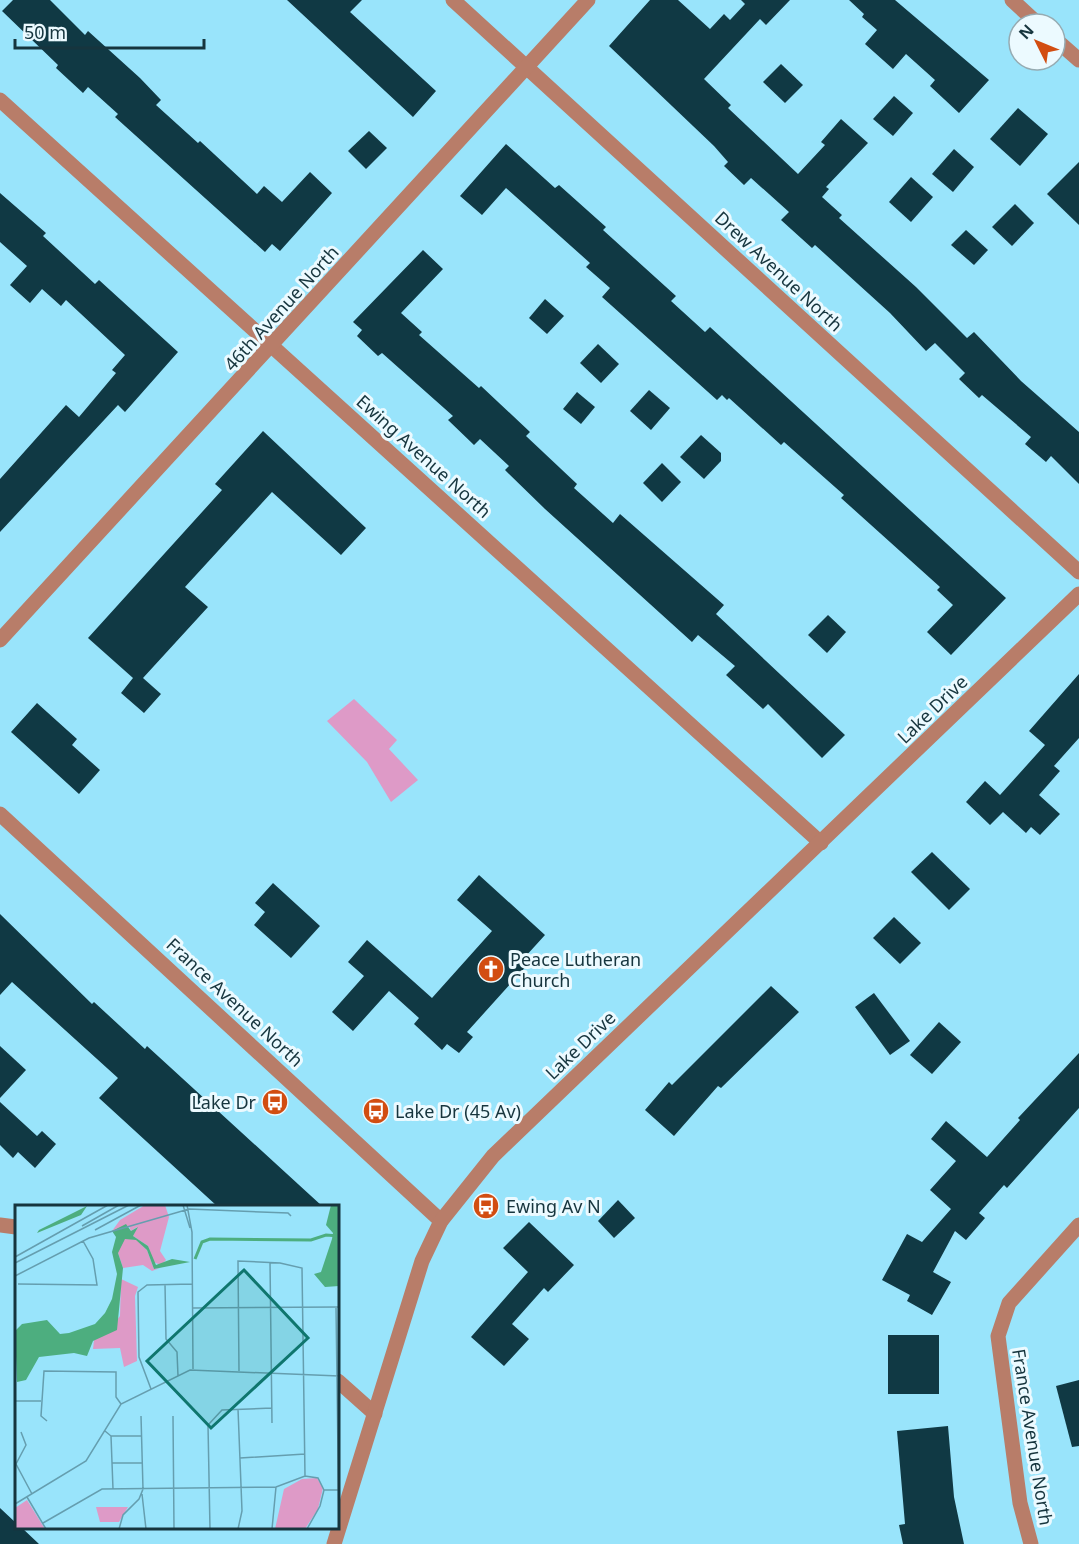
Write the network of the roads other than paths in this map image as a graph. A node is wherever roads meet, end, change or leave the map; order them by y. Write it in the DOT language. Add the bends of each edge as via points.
graph roads {
  1 [pos="453,0"];
  2 [pos="588,0"];
  3 [pos="1012,0"];
  4 [pos="1025,12"];
  5 [pos="1067,50"];
  6 [pos="1079,60"];
  7 [pos="527,67"];
  8 [pos="0,100"];
  9 [pos="273,345"];
  10 [pos="1079,572"];
  11 [pos="1079,594"];
  12 [pos="0,640"];
  13 [pos="0,814"];
  14 [pos="821,843"];
  15 [pos="441,1221"];
  16 [pos="0,1225"];
  17 [pos="1079,1225"];
  18 [pos="15,1227"];
  19 [pos="339,1382"];
  20 [pos="375,1414"];
  21 [pos="339,1528"];
  22 [pos="339,1529"];
  23 [pos="334,1544"];
  24 [pos="1031,1544"];
  1 -- 7 [label="street, Drew Avenue North"];
  2 -- 7 [label="street, 46th Avenue North"];
  3 -- 4 [label="street"];
  5 -- 6 [label="street"];
  7 -- 9 [label="street, 46th Avenue North"];
  7 -- 10 [label="street, Drew Avenue North"];
  8 -- 9 [label="street, Ewing Avenue North"];
  9 -- 12 [label="street, 46th Avenue North"];
  9 -- 14 [label="street, Ewing Avenue North"];
  11 -- 14 [label="street, Lake Drive"];
  13 -- 15 [label="street, France Avenue North"];
  14 -- 15 [label="street, Lake Drive" via="493,1156"];
  15 -- 20 [label="street, Lake Drive" via="408,1303"];
  16 -- 18 [label="street"];
  17 -- 24 [label="street, France Avenue North" via="1009,1303 998,1336 1020,1503"];
  19 -- 20 [label="street"];
  20 -- 21 [label="street, Lake Drive"];
  22 -- 23 [label="street, Lake Drive"];
}
